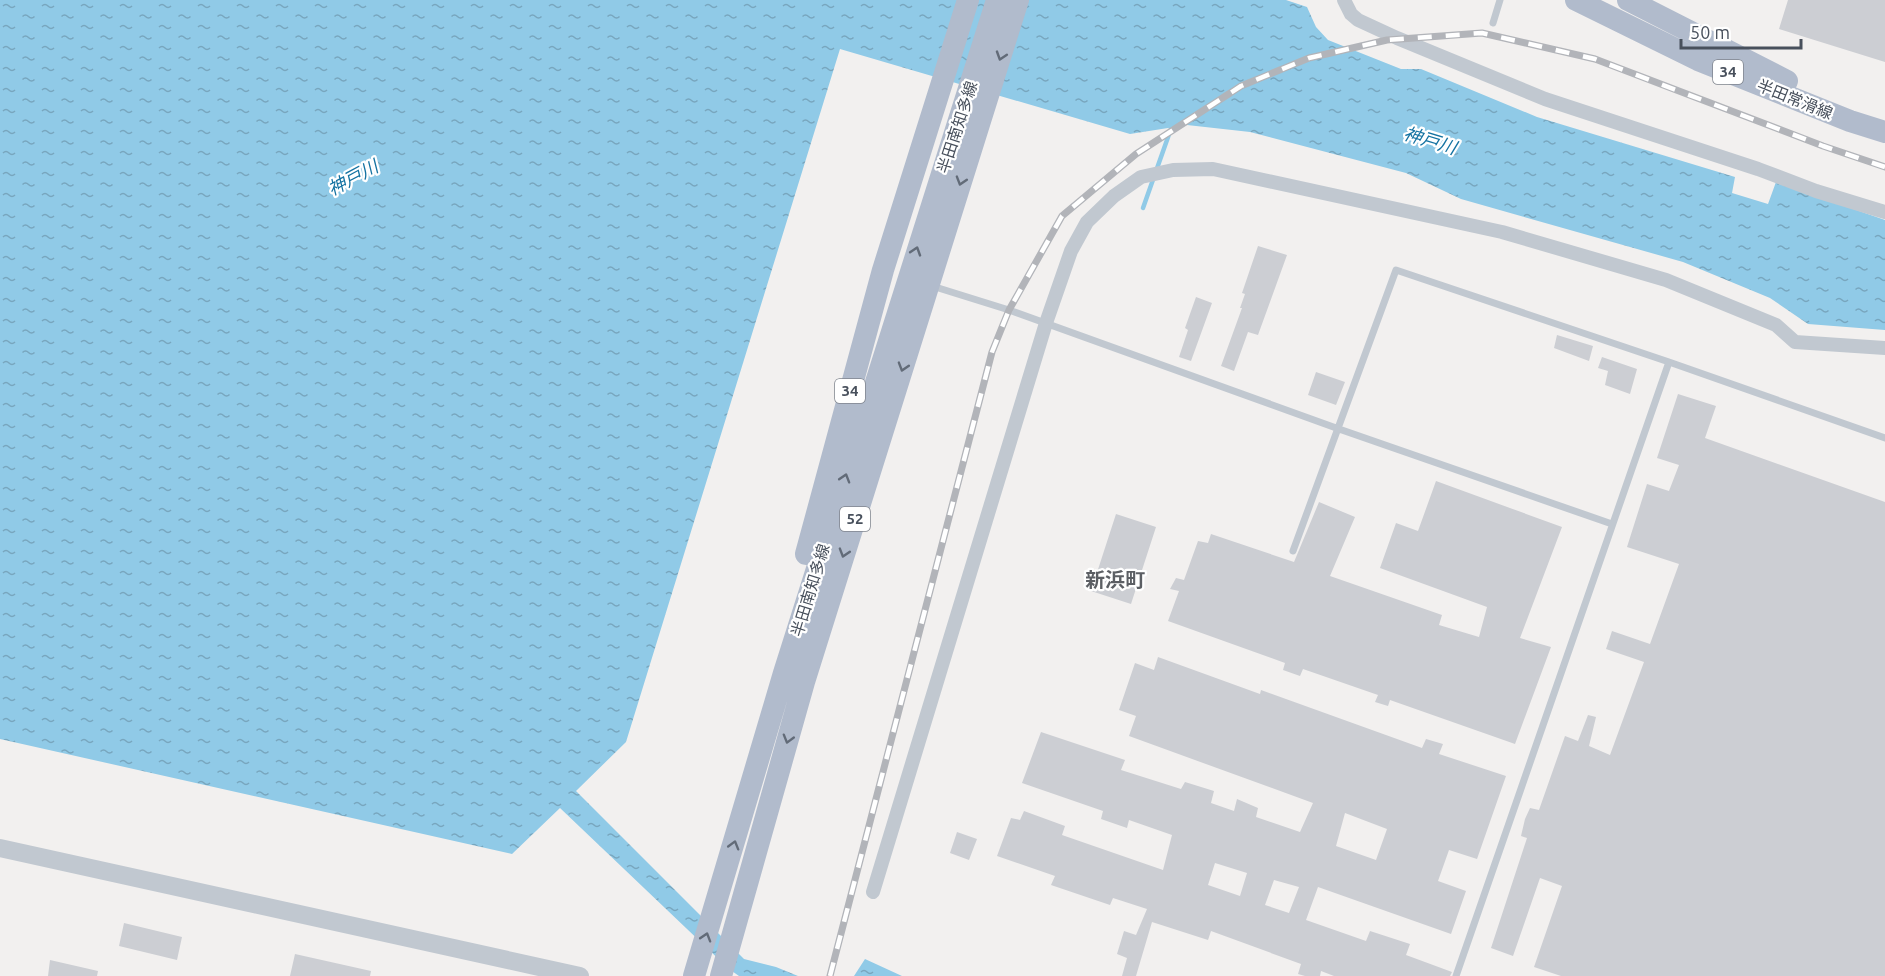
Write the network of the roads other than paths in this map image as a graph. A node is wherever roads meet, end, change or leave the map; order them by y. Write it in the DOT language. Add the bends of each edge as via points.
graph roads {
  1 [pos="968,0"];
  2 [pos="997,0"];
  3 [pos="1018,0"];
  4 [pos="1344,0"];
  5 [pos="1500,0"];
  6 [pos="1576,0"];
  7 [pos="1604,0"];
  8 [pos="1628,0"];
  9 [pos="1493,23"];
  10 [pos="1787,81"];
  11 [pos="1885,118"];
  12 [pos="969,122"];
  13 [pos="1885,132"];
  14 [pos="1885,212"];
  15 [pos="918,282"];
  16 [pos="1046,323"];
  17 [pos="1885,348"];
  18 [pos="1669,362"];
  19 [pos="1339,429"];
  20 [pos="1885,438"];
  21 [pos="1612,524"];
  22 [pos="1293,551"];
  23 [pos="784,673"];
  24 [pos="0,848"];
  25 [pos="873,892"];
  26 [pos="695,974"];
  27 [pos="580,976"];
  28 [pos="720,976"];
  29 [pos="1456,976"];
  1 -- 23 [label="main road, 34" via="883,270 797,586"];
  2 -- 12 [label="main road, 半田南知多線 / 52"];
  3 -- 12 [label="main road, 半田南知多線 / 52, one-way"];
  4 -- 14 [label="street" via="1358,20 1545,99"];
  5 -- 9 [label="lane"];
  6 -- 13 [label="main road, 半田常滑線 / 34" via="1698,60"];
  7 -- 10 [label="main road, 半田常滑線 / 34" via="1704,48"];
  8 -- 10 [label="main road, 34"];
  10 -- 11 [label="main road, 半田常滑線 / 34"];
  12 -- 15 [label="main road, 半田南知多線 / 52"];
  15 -- 16 [label="lane"];
  23 -- 15 [label="main road, 半田南知多線 / 52, one-way"];
  15 -- 28 [label="main road, 半田南知多線 / 52, one-way"];
  16 -- 17 [label="street" via="1071,251 1088,222 1113,196 1141,177 1173,170 1213,169 1502,232 1666,280 1776,325 1795,342"];
  16 -- 19 [label="lane"];
  16 -- 25 [label="street"];
  18 -- 19 [label="lane" via="1396,270"];
  18 -- 20 [label="lane"];
  18 -- 21 [label="lane"];
  19 -- 21 [label="lane"];
  19 -- 22 [label="lane"];
  21 -- 29 [label="lane"];
  26 -- 23 [label="main road, 半田南知多線 / 52, one-way"];
  24 -- 27 [label="street"];
}
